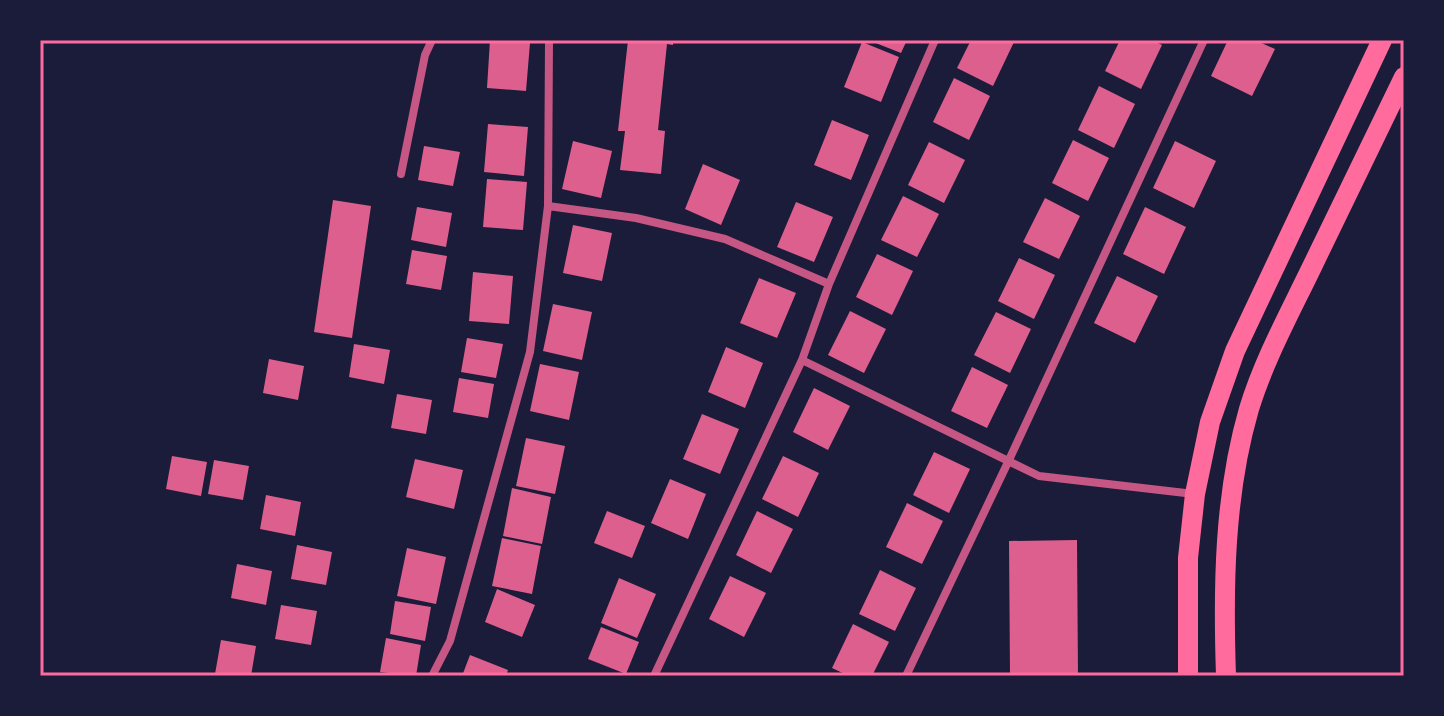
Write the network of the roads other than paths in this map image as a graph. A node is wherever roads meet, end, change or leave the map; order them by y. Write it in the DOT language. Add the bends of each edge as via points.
graph roads {
  1 [pos="432,40"];
  2 [pos="549,40"];
  3 [pos="935,40"];
  4 [pos="1204,40"];
  5 [pos="1382,40"];
  6 [pos="1404,77"];
  7 [pos="401,174"];
  8 [pos="548,206"];
  9 [pos="829,284"];
  10 [pos="802,360"];
  11 [pos="1009,460"];
  12 [pos="1195,494"];
  13 [pos="432,676"];
  14 [pos="654,676"];
  15 [pos="906,676"];
  16 [pos="1188,676"];
  17 [pos="1226,676"];
  1 -- 7 [label="street"];
  2 -- 8 [label="street"];
  3 -- 9 [label="street"];
  4 -- 11 [label="street"];
  5 -- 12 [label="main road" via="1235,351 1210,422"];
  6 -- 17 [label="main road" via="1273,348 1249,409 1228,528"];
  8 -- 9 [label="street" via="636,218 725,239"];
  8 -- 13 [label="street" via="530,352 450,641"];
  9 -- 10 [label="street"];
  10 -- 11 [label="street"];
  10 -- 14 [label="street"];
  11 -- 12 [label="street" via="1039,476"];
  11 -- 15 [label="street"];
  12 -- 16 [label="main road" via="1188,558"];
}
